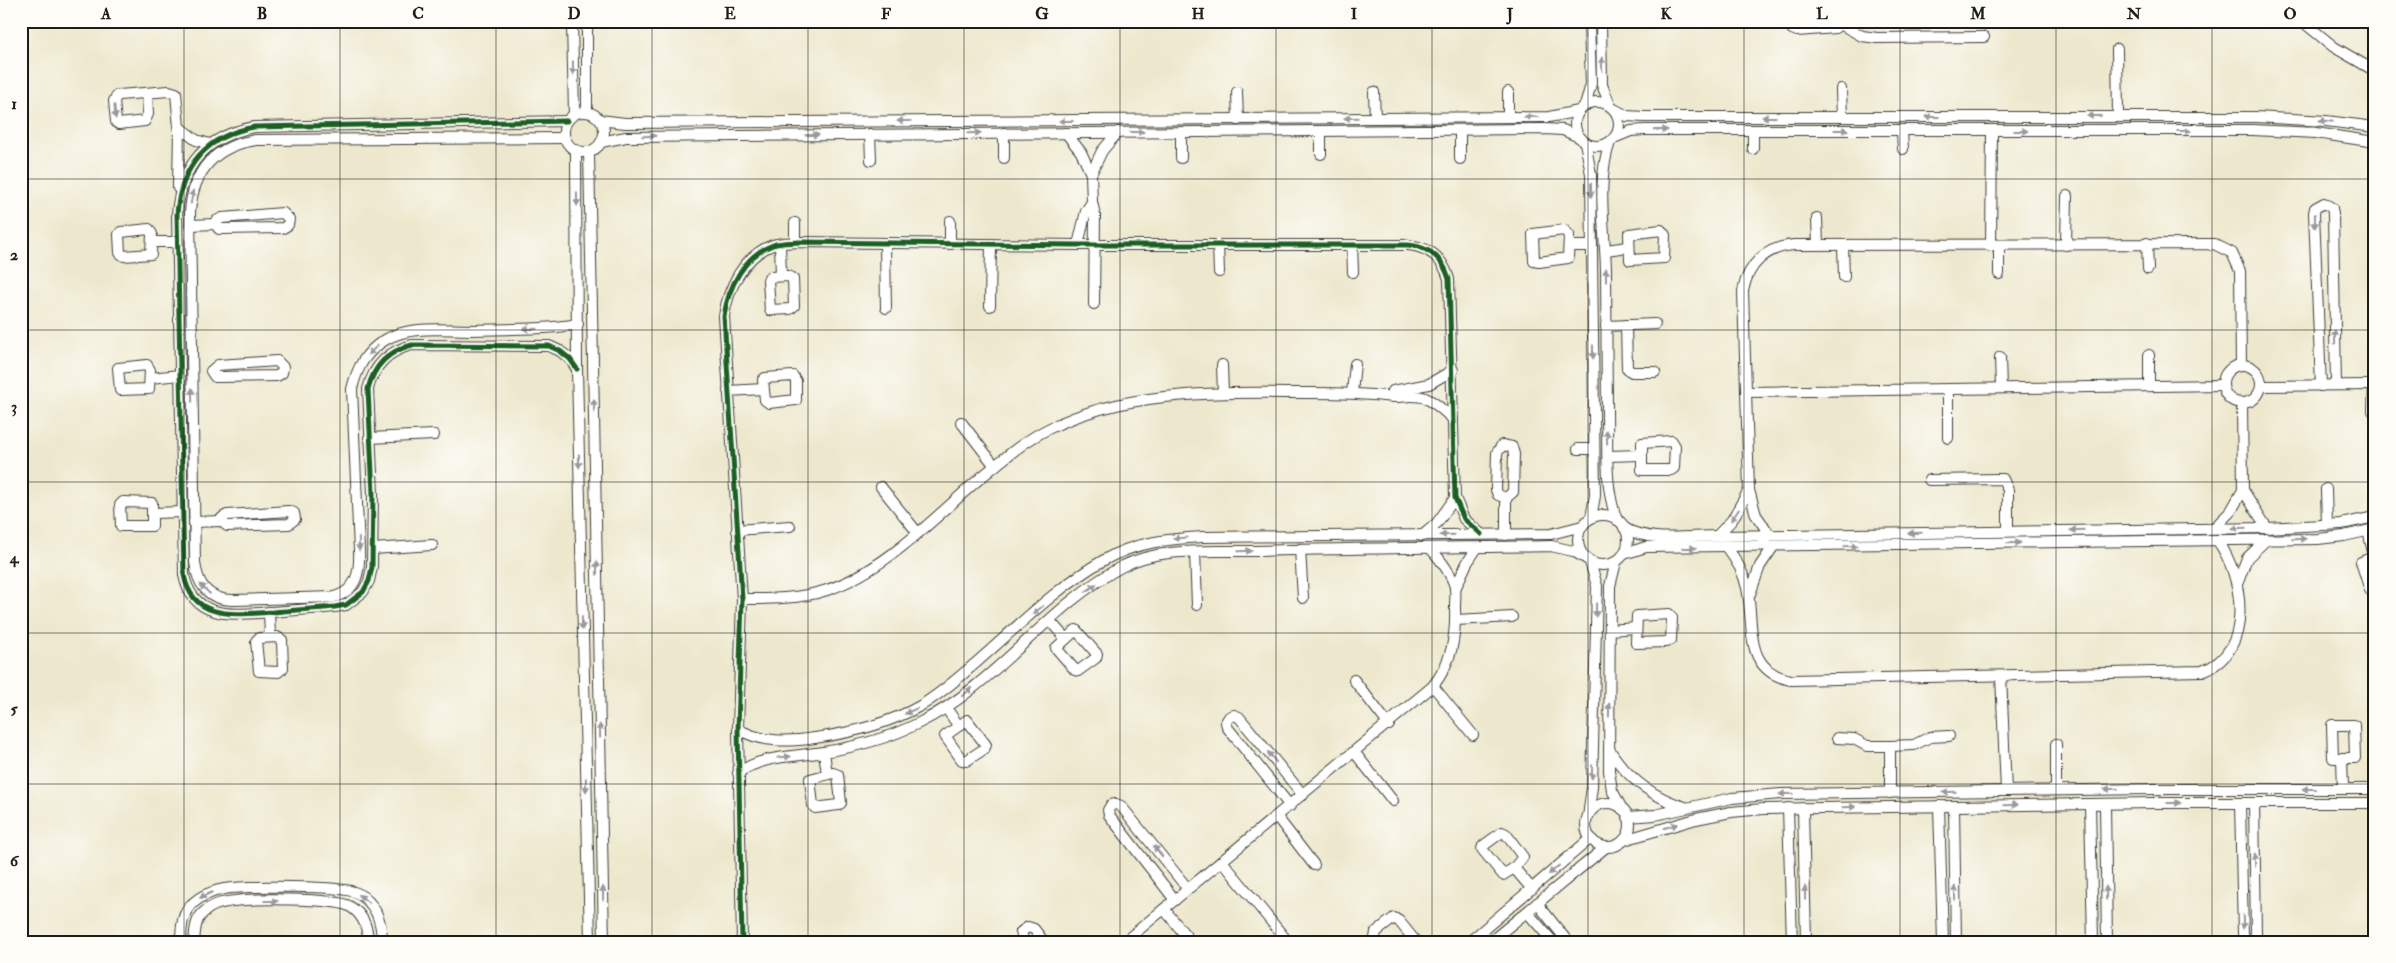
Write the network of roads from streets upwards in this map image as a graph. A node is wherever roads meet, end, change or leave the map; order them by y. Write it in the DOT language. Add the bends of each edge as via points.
graph roads {
  1 [pos="572,21"];
  2 [pos="586,21"];
  3 [pos="1589,21"];
  4 [pos="1602,21"];
  5 [pos="1790,21"];
  6 [pos="2302,21"];
  7 [pos="1843,23"];
  8 [pos="1984,37"];
  9 [pos="2117,49"];
  10 [pos="2375,71"];
  11 [pos="1841,89"];
  12 [pos="1237,92"];
  13 [pos="1374,92"];
  14 [pos="1508,92"];
  15 [pos="148,93"];
  16 [pos="1612,107"];
  17 [pos="1582,108"];
  18 [pos="587,112"];
  19 [pos="1508,116"];
  20 [pos="2118,116"];
  21 [pos="2149,116"];
  22 [pos="1549,117"];
  23 [pos="1842,117"];
  24 [pos="571,118"];
  25 [pos="1374,118"];
  26 [pos="1280,119"];
  27 [pos="600,120"];
  28 [pos="1238,120"];
  29 [pos="922,121"];
  30 [pos="394,124"];
  31 [pos="179,127"];
  32 [pos="2375,127"];
  33 [pos="1549,129"];
  34 [pos="1460,130"];
  35 [pos="1753,130"];
  36 [pos="1321,131"];
  37 [pos="1902,131"];
  38 [pos="1992,131"];
  39 [pos="2149,131"];
  40 [pos="1118,132"];
  41 [pos="1181,132"];
  42 [pos="1280,132"];
  43 [pos="1004,133"];
  44 [pos="1066,133"];
  45 [pos="870,134"];
  46 [pos="922,134"];
  47 [pos="564,138"];
  48 [pos="394,139"];
  49 [pos="1583,140"];
  50 [pos="1612,140"];
  51 [pos="601,142"];
  52 [pos="2375,142"];
  53 [pos="210,144"];
  54 [pos="1903,148"];
  55 [pos="1753,149"];
  56 [pos="576,151"];
  57 [pos="589,152"];
  58 [pos="1322,154"];
  59 [pos="1004,158"];
  60 [pos="1181,158"];
  61 [pos="1460,159"];
  62 [pos="871,160"];
  63 [pos="1091,174"];
  64 [pos="2067,196"];
  65 [pos="178,198"];
  66 [pos="1092,202"];
  67 [pos="252,215"];
  68 [pos="1818,218"];
  69 [pos="950,220"];
  70 [pos="795,223"];
  71 [pos="215,224"];
  72 [pos="190,225"];
  73 [pos="253,229"];
  74 [pos="152,242"];
  75 [pos="177,242"];
  76 [pos="795,242"];
  77 [pos="2147,243"];
  78 [pos="780,244"];
  79 [pos="885,244"];
  80 [pos="950,244"];
  81 [pos="991,244"];
  82 [pos="1095,245"];
  83 [pos="1218,245"];
  84 [pos="1352,245"];
  85 [pos="1818,245"];
  86 [pos="1843,245"];
  87 [pos="2066,245"];
  88 [pos="1078,246"];
  89 [pos="1570,246"];
  90 [pos="1592,246"];
  91 [pos="1995,246"];
  92 [pos="1628,247"];
  93 [pos="1606,250"];
  94 [pos="2148,269"];
  95 [pos="1219,272"];
  96 [pos="1353,272"];
  97 [pos="1999,274"];
  98 [pos="781,276"];
  99 [pos="1844,277"];
  100 [pos="1094,304"];
  101 [pos="990,306"];
  102 [pos="886,308"];
  103 [pos="578,324"];
  104 [pos="1655,324"];
  105 [pos="1626,325"];
  106 [pos="1606,326"];
  107 [pos="2000,356"];
  108 [pos="2149,356"];
  109 [pos="1354,364"];
  110 [pos="1222,365"];
  111 [pos="2241,365"];
  112 [pos="577,369"];
  113 [pos="1452,370"];
  114 [pos="211,371"];
  115 [pos="192,372"];
  116 [pos="1656,372"];
  117 [pos="180,376"];
  118 [pos="150,378"];
  119 [pos="2223,385"];
  120 [pos="2336,385"];
  121 [pos="2374,385"];
  122 [pos="2149,386"];
  123 [pos="2262,386"];
  124 [pos="2321,386"];
  125 [pos="1948,388"];
  126 [pos="2001,388"];
  127 [pos="763,389"];
  128 [pos="728,391"];
  129 [pos="1746,392"];
  130 [pos="1223,393"];
  131 [pos="1352,393"];
  132 [pos="1389,394"];
  133 [pos="2242,403"];
  134 [pos="2373,412"];
  135 [pos="181,420"];
  136 [pos="193,420"];
  137 [pos="1452,420"];
  138 [pos="961,422"];
  139 [pos="434,435"];
  140 [pos="369,438"];
  141 [pos="1948,438"];
  142 [pos="1578,449"];
  143 [pos="1594,449"];
  144 [pos="1640,455"];
  145 [pos="1608,456"];
  146 [pos="995,466"];
  147 [pos="1929,480"];
  148 [pos="881,487"];
  149 [pos="2326,489"];
  150 [pos="1749,490"];
  151 [pos="2243,490"];
  152 [pos="372,494"];
  153 [pos="357,495"];
  154 [pos="1455,498"];
  155 [pos="1506,498"];
  156 [pos="182,512"];
  157 [pos="154,513"];
  158 [pos="258,513"];
  159 [pos="2375,517"];
  160 [pos="1591,518"];
  161 [pos="1617,520"];
  162 [pos="221,521"];
  163 [pos="194,522"];
  164 [pos="259,525"];
  165 [pos="2327,525"];
  166 [pos="790,526"];
  167 [pos="1582,526"];
  168 [pos="1624,528"];
  169 [pos="2179,528"];
  170 [pos="2214,528"];
  171 [pos="2267,528"];
  172 [pos="737,530"];
  173 [pos="2371,530"];
  174 [pos="2008,531"];
  175 [pos="917,532"];
  176 [pos="1481,534"];
  177 [pos="1506,534"];
  178 [pos="1551,534"];
  179 [pos="1770,535"];
  180 [pos="1422,536"];
  181 [pos="1657,536"];
  182 [pos="1717,536"];
  183 [pos="2266,539"];
  184 [pos="2218,540"];
  185 [pos="2179,541"];
  186 [pos="432,545"];
  187 [pos="1551,546"];
  188 [pos="1726,547"];
  189 [pos="1773,547"];
  190 [pos="1430,548"];
  191 [pos="1477,548"];
  192 [pos="1658,548"];
  193 [pos="373,549"];
  194 [pos="1300,549"];
  195 [pos="1195,552"];
  196 [pos="1624,554"];
  197 [pos="2375,556"];
  198 [pos="1587,560"];
  199 [pos="1616,562"];
  200 [pos="2237,583"];
  201 [pos="1455,589"];
  202 [pos="2375,592"];
  203 [pos="1304,598"];
  204 [pos="1749,598"];
  205 [pos="233,600"];
  206 [pos="742,600"];
  207 [pos="1197,605"];
  208 [pos="269,612"];
  209 [pos="233,614"];
  210 [pos="1512,617"];
  211 [pos="1456,620"];
  212 [pos="1050,621"];
  213 [pos="1635,628"];
  214 [pos="1610,630"];
  215 [pos="1009,633"];
  216 [pos="270,638"];
  217 [pos="1065,638"];
  218 [pos="1021,646"];
  219 [pos="2001,676"];
  220 [pos="1354,680"];
  221 [pos="1433,686"];
  222 [pos="946,708"];
  223 [pos="958,725"];
  224 [pos="1389,725"];
  225 [pos="738,729"];
  226 [pos="1472,736"];
  227 [pos="1949,736"];
  228 [pos="1836,738"];
  229 [pos="1259,741"];
  230 [pos="2056,744"];
  231 [pos="1890,746"];
  232 [pos="1608,748"];
  233 [pos="824,752"];
  234 [pos="1246,752"];
  235 [pos="1355,753"];
  236 [pos="2342,758"];
  237 [pos="738,773"];
  238 [pos="827,774"];
  239 [pos="2343,788"];
  240 [pos="2375,788"];
  241 [pos="2153,789"];
  242 [pos="2056,790"];
  243 [pos="2006,791"];
  244 [pos="1816,793"];
  245 [pos="1890,793"];
  246 [pos="1303,795"];
  247 [pos="1393,800"];
  248 [pos="2153,803"];
  249 [pos="2240,803"];
  250 [pos="2254,803"];
  251 [pos="2375,803"];
  252 [pos="2090,804"];
  253 [pos="2104,804"];
  254 [pos="1290,806"];
  255 [pos="1939,806"];
  256 [pos="1954,806"];
  257 [pos="1686,807"];
  258 [pos="1788,808"];
  259 [pos="1803,808"];
  260 [pos="1816,808"];
  261 [pos="1625,813"];
  262 [pos="1277,817"];
  263 [pos="1588,817"];
  264 [pos="1140,829"];
  265 [pos="1591,838"];
  266 [pos="1127,839"];
  267 [pos="1624,840"];
  268 [pos="1606,847"];
  269 [pos="1222,861"];
  270 [pos="1314,865"];
  271 [pos="1514,868"];
  272 [pos="2242,888"];
  273 [pos="2255,888"];
  274 [pos="1188,889"];
  275 [pos="1532,889"];
  276 [pos="1175,900"];
  277 [pos="1537,904"];
  278 [pos="1164,909"];
  279 [pos="1527,912"];
  280 [pos="2093,930"];
  281 [pos="2106,930"];
  282 [pos="1943,939"];
  283 [pos="1956,939"];
  284 [pos="181,942"];
  285 [pos="194,942"];
  286 [pos="368,942"];
  287 [pos="382,942"];
  288 [pos="590,942"];
  289 [pos="604,942"];
  290 [pos="742,942"];
  291 [pos="1024,942"];
  292 [pos="1044,942"];
  293 [pos="1124,942"];
  294 [pos="1190,942"];
  295 [pos="1288,942"];
  296 [pos="1377,942"];
  297 [pos="1416,942"];
  298 [pos="1468,942"];
  299 [pos="1490,942"];
  300 [pos="1553,942"];
  301 [pos="1568,942"];
  302 [pos="1792,942"];
  303 [pos="1806,942"];
  304 [pos="2093,942"];
  305 [pos="2106,942"];
  306 [pos="2247,942"];
  307 [pos="2252,942"];
  1 -- 24 [label="street, one-way"];
  2 -- 18 [label="street"];
  3 -- 17 [label="street" via="1591,84"];
  16 -- 4 [label="street, one-way" via="1602,85"];
  5 -- 7 [label="street" via="1794,31 1835,28"];
  6 -- 10 [label="street" via="2341,52"];
  7 -- 8 [label="street" via="1862,36 1877,38"];
  9 -- 20 [label="street"];
  11 -- 23 [label="street"];
  12 -- 28 [label="street"];
  13 -- 25 [label="street"];
  14 -- 19 [label="street"];
  15 -- 31 [label="street" via="176,93"];
  16 -- 17 [label="street" via="1595,102"];
  23 -- 16 [label="street, one-way" via="1636,117"];
  16 -- 50 [label="street" via="1619,124"];
  17 -- 22 [label="street"];
  17 -- 49 [label="street" via="1575,124"];
  18 -- 24 [label="street"];
  18 -- 27 [label="street"];
  22 -- 19 [label="street, one-way"];
  19 -- 25 [label="street"];
  20 -- 21 [label="street"];
  20 -- 23 [label="street, one-way"];
  32 -- 21 [label="street, one-way" via="2291,118"];
  21 -- 39 [label="street"];
  22 -- 33 [label="street"];
  24 -- 30 [label="street"];
  24 -- 47 [label="street" via="564,129"];
  25 -- 26 [label="street, one-way"];
  26 -- 28 [label="street"];
  26 -- 42 [label="street"];
  29 -- 27 [label="street, one-way" via="625,123"];
  27 -- 51 [label="street" via="604,131"];
  28 -- 29 [label="street, one-way"];
  29 -- 46 [label="street"];
  30 -- 48 [label="street"];
  30 -- 53 [label="street" via="254,128 239,130"];
  31 -- 53 [label="street" via="196,140"];
  31 -- 65 [label="street"];
  33 -- 34 [label="street"];
  33 -- 49 [label="street" via="1563,130"];
  34 -- 36 [label="street"];
  34 -- 61 [label="street"];
  35 -- 37 [label="street, one-way"];
  50 -- 35 [label="street, one-way" via="1638,130"];
  35 -- 55 [label="street"];
  36 -- 42 [label="street"];
  36 -- 58 [label="street"];
  37 -- 38 [label="street"];
  37 -- 54 [label="street"];
  38 -- 39 [label="street, one-way"];
  38 -- 91 [label="street"];
  39 -- 52 [label="street, one-way" via="2284,131"];
  40 -- 41 [label="street, one-way"];
  40 -- 44 [label="street"];
  40 -- 63 [label="street" via="1102,152"];
  41 -- 42 [label="street"];
  41 -- 60 [label="street"];
  43 -- 44 [label="street"];
  46 -- 43 [label="street, one-way"];
  43 -- 59 [label="street"];
  44 -- 63 [label="street" via="1081,152"];
  45 -- 46 [label="street"];
  51 -- 45 [label="street, one-way" via="626,137"];
  45 -- 62 [label="street"];
  47 -- 48 [label="street"];
  47 -- 56 [label="street"];
  72 -- 48 [label="street, one-way" via="191,196 196,182 204,168 228,147 256,140"];
  49 -- 50 [label="street" via="1600,145"];
  49 -- 90 [label="street, one-way" via="1591,174"];
  50 -- 93 [label="street" via="1603,173"];
  51 -- 57 [label="street"];
  53 -- 65 [label="street" via="189,168"];
  56 -- 57 [label="street"];
  56 -- 103 [label="street, one-way"];
  289 -- 57 [label="street, one-way"];
  63 -- 66 [label="street"];
  64 -- 87 [label="street"];
  65 -- 75 [label="street"];
  66 -- 82 [label="street"];
  66 -- 88 [label="street" via="1086,210"];
  67 -- 71 [label="street" via="218,218"];
  67 -- 73 [label="street"];
  67 -- 73 [label="street" via="283,214 289,219 286,227"];
  68 -- 85 [label="street"];
  69 -- 80 [label="street"];
  70 -- 76 [label="street"];
  71 -- 72 [label="street"];
  71 -- 73 [label="street" via="219,229"];
  72 -- 115 [label="street"];
  74 -- 75 [label="street"];
  75 -- 117 [label="street"];
  76 -- 78 [label="street"];
  76 -- 79 [label="street"];
  77 -- 87 [label="street"];
  77 -- 94 [label="street"];
  77 -- 111 [label="street" via="2214,244 2236,258 2240,270"];
  78 -- 98 [label="street"];
  78 -- 128 [label="street" via="753,258 731,288 724,316"];
  79 -- 80 [label="street"];
  79 -- 102 [label="street"];
  80 -- 81 [label="street"];
  81 -- 88 [label="street"];
  81 -- 101 [label="street"];
  82 -- 83 [label="street"];
  82 -- 88 [label="street"];
  82 -- 100 [label="street"];
  83 -- 84 [label="street"];
  83 -- 95 [label="street"];
  84 -- 96 [label="street"];
  84 -- 113 [label="street" via="1415,246 1428,250 1439,260 1449,279"];
  85 -- 86 [label="street"];
  85 -- 129 [label="street" via="1778,248 1763,256 1747,275 1743,299"];
  86 -- 91 [label="street"];
  86 -- 99 [label="street"];
  87 -- 91 [label="street"];
  89 -- 90 [label="street"];
  90 -- 143 [label="street, one-way"];
  91 -- 97 [label="street"];
  92 -- 93 [label="street"];
  106 -- 93 [label="street, one-way"];
  103 -- 112 [label="street"];
  103 -- 153 [label="street, one-way" via="537,329 411,331 373,348 362,361 352,390"];
  104 -- 105 [label="street"];
  105 -- 106 [label="street"];
  105 -- 116 [label="street" via="1627,369"];
  145 -- 106 [label="street, one-way"];
  107 -- 126 [label="street"];
  108 -- 122 [label="street"];
  109 -- 131 [label="street"];
  110 -- 130 [label="street"];
  111 -- 119 [label="street" via="2228,371"];
  111 -- 123 [label="street" via="2254,369"];
  112 -- 140 [label="street" via="560,351 537,345 419,345 402,348 384,359 370,379 367,404"];
  112 -- 288 [label="street, one-way"];
  113 -- 132 [label="street" via="1429,384"];
  113 -- 137 [label="street"];
  114 -- 114 [label="street" via="215,377 277,376 283,367 277,361 218,365"];
  114 -- 115 [label="street"];
  136 -- 115 [label="street, one-way"];
  117 -- 118 [label="street"];
  117 -- 135 [label="street"];
  119 -- 122 [label="street"];
  119 -- 133 [label="street" via="2229,398"];
  120 -- 121 [label="street"];
  120 -- 124 [label="street"];
  120 -- 124 [label="street, one-way" via="2333,214 2332,208 2324,203 2319,204 2314,213"];
  121 -- 134 [label="street"];
  122 -- 126 [label="street"];
  123 -- 124 [label="street"];
  123 -- 133 [label="street" via="2255,398"];
  125 -- 126 [label="street"];
  125 -- 129 [label="street"];
  125 -- 141 [label="street"];
  127 -- 128 [label="street"];
  128 -- 172 [label="street"];
  129 -- 150 [label="street"];
  130 -- 131 [label="street"];
  130 -- 146 [label="street" via="1167,396 1091,412 1046,430"];
  131 -- 132 [label="street"];
  132 -- 137 [label="street" via="1393,397 1426,398"];
  133 -- 151 [label="street"];
  135 -- 136 [label="street"];
  135 -- 156 [label="street"];
  136 -- 163 [label="street"];
  137 -- 154 [label="street"];
  138 -- 146 [label="street"];
  139 -- 140 [label="street"];
  140 -- 152 [label="street"];
  142 -- 143 [label="street"];
  143 -- 160 [label="street"];
  144 -- 145 [label="street"];
  145 -- 161 [label="street" via="1610,498"];
  146 -- 175 [label="street"];
  147 -- 174 [label="street" via="2006,481"];
  148 -- 175 [label="street"];
  149 -- 165 [label="street"];
  150 -- 179 [label="street" via="1756,515"];
  150 -- 182 [label="street, one-way" via="1732,520"];
  151 -- 170 [label="street" via="2231,511"];
  151 -- 171 [label="street"];
  152 -- 153 [label="street"];
  152 -- 193 [label="street"];
  153 -- 205 [label="street, one-way" via="360,567 354,584 348,590 334,597"];
  154 -- 176 [label="street" via="1464,519"];
  154 -- 180 [label="street"];
  155 -- 155 [label="street" via="1513,492 1514,454 1512,447 1506,445 1499,447 1497,453 1496,490 1498,495"];
  155 -- 177 [label="street"];
  156 -- 157 [label="street"];
  156 -- 209 [label="street" via="186,584 204,606 222,614"];
  158 -- 162 [label="street" via="227,515"];
  158 -- 164 [label="street"];
  158 -- 164 [label="street" via="289,511 295,516 289,524"];
  159 -- 165 [label="street"];
  160 -- 161 [label="street" via="1602,515"];
  160 -- 167 [label="street"];
  161 -- 168 [label="street"];
  162 -- 163 [label="street"];
  162 -- 164 [label="street" via="224,526"];
  205 -- 163 [label="street, one-way" via="216,598 197,579"];
  165 -- 171 [label="street"];
  166 -- 172 [label="street"];
  167 -- 178 [label="street"];
  167 -- 198 [label="street" via="1578,543"];
  168 -- 181 [label="street" via="1638,534"];
  168 -- 196 [label="street" via="1628,544"];
  169 -- 170 [label="street"];
  169 -- 174 [label="street, one-way"];
  169 -- 185 [label="street"];
  171 -- 170 [label="street, one-way"];
  172 -- 206 [label="street"];
  183 -- 173 [label="street, one-way" via="2329,538"];
  173 -- 197 [label="street"];
  174 -- 179 [label="street, one-way"];
  175 -- 206 [label="street" via="873,567 838,586 797,596"];
  176 -- 177 [label="street"];
  176 -- 180 [label="street, one-way"];
  177 -- 178 [label="street"];
  178 -- 187 [label="street"];
  179 -- 182 [label="street"];
  180 -- 215 [label="street, one-way" via="1203,537 1135,546 1092,567"];
  181 -- 182 [label="street"];
  181 -- 192 [label="street"];
  183 -- 184 [label="street"];
  183 -- 200 [label="street" via="2247,558"];
  184 -- 185 [label="street"];
  184 -- 200 [label="street" via="2232,565"];
  189 -- 185 [label="street, one-way"];
  186 -- 193 [label="street"];
  187 -- 191 [label="street"];
  187 -- 198 [label="street" via="1573,551"];
  188 -- 189 [label="street"];
  192 -- 188 [label="street, one-way"];
  188 -- 204 [label="street" via="1741,570"];
  189 -- 204 [label="street" via="1758,572"];
  190 -- 191 [label="street"];
  190 -- 194 [label="street"];
  190 -- 201 [label="street" via="1447,571"];
  191 -- 201 [label="street"];
  192 -- 196 [label="street" via="1640,548"];
  193 -- 208 [label="street" via="369,581 363,592 346,605"];
  195 -- 194 [label="street, one-way"];
  194 -- 203 [label="street"];
  195 -- 207 [label="street"];
  212 -- 195 [label="street, one-way" via="1122,567 1161,555"];
  196 -- 199 [label="street"];
  197 -- 202 [label="street" via="2361,562 2370,590"];
  198 -- 199 [label="street" via="1606,565"];
  198 -- 263 [label="street, one-way" via="1597,586 1592,787"];
  199 -- 214 [label="street" via="1610,586"];
  200 -- 219 [label="street" via="2237,637 2226,656 2209,668 2195,672"];
  201 -- 211 [label="street"];
  204 -- 219 [label="street" via="1752,640 1757,655 1766,669 1784,679"];
  205 -- 209 [label="street"];
  206 -- 225 [label="street"];
  208 -- 209 [label="street"];
  208 -- 216 [label="street"];
  210 -- 211 [label="street"];
  211 -- 221 [label="street" via="1449,661"];
  212 -- 217 [label="street"];
  212 -- 218 [label="street"];
  213 -- 214 [label="street"];
  232 -- 214 [label="street, one-way"];
  215 -- 218 [label="street"];
  215 -- 225 [label="street, one-way" via="932,698 911,711 871,727 830,736 776,741 751,736"];
  222 -- 218 [label="street, one-way"];
  219 -- 243 [label="street"];
  220 -- 224 [label="street"];
  221 -- 224 [label="street"];
  221 -- 226 [label="street"];
  222 -- 223 [label="street"];
  222 -- 233 [label="street" via="905,730"];
  224 -- 235 [label="street"];
  225 -- 237 [label="street"];
  227 -- 231 [label="street" via="1930,737 1914,745"];
  228 -- 231 [label="street" via="1854,739 1867,746"];
  229 -- 234 [label="street"];
  229 -- 234 [label="street" via="1239,718 1229,717 1226,727"];
  246 -- 229 [label="street, one-way"];
  230 -- 242 [label="street"];
  231 -- 245 [label="street"];
  232 -- 257 [label="street" via="1637,782 1660,798"];
  232 -- 261 [label="street" via="1610,781"];
  237 -- 233 [label="street, one-way" via="767,759"];
  233 -- 238 [label="street"];
  234 -- 254 [label="street"];
  235 -- 246 [label="street"];
  235 -- 247 [label="street"];
  236 -- 239 [label="street"];
  237 -- 290 [label="street"];
  239 -- 240 [label="street"];
  239 -- 241 [label="street, one-way"];
  241 -- 242 [label="street, one-way"];
  241 -- 248 [label="street"];
  242 -- 243 [label="street"];
  243 -- 245 [label="street, one-way"];
  244 -- 245 [label="street"];
  244 -- 257 [label="street, one-way" via="1756,795"];
  244 -- 260 [label="street"];
  246 -- 254 [label="street"];
  248 -- 249 [label="street, one-way"];
  248 -- 253 [label="street"];
  249 -- 250 [label="street"];
  249 -- 272 [label="street"];
  250 -- 251 [label="street"];
  273 -- 250 [label="street, one-way"];
  252 -- 253 [label="street"];
  256 -- 252 [label="street, one-way"];
  252 -- 280 [label="street"];
  281 -- 253 [label="street, one-way"];
  254 -- 262 [label="street"];
  255 -- 256 [label="street"];
  260 -- 255 [label="street, one-way"];
  255 -- 282 [label="street"];
  283 -- 256 [label="street, one-way"];
  257 -- 261 [label="street" via="1655,815"];
  258 -- 259 [label="street"];
  267 -- 258 [label="street, one-way" via="1713,815"];
  258 -- 302 [label="street"];
  259 -- 260 [label="street"];
  303 -- 259 [label="street, one-way"];
  261 -- 263 [label="street" via="1613,804 1603,804"];
  261 -- 267 [label="street" via="1629,831"];
  262 -- 269 [label="street"];
  262 -- 270 [label="street"];
  263 -- 265 [label="street" via="1587,830"];
  264 -- 266 [label="street"];
  264 -- 266 [label="street" via="1121,806 1111,805 1109,816"];
  274 -- 264 [label="street, one-way"];
  265 -- 268 [label="street"];
  265 -- 275 [label="street, one-way"];
  266 -- 276 [label="street"];
  267 -- 268 [label="street" via="1616,846"];
  268 -- 277 [label="street"];
  269 -- 274 [label="street"];
  269 -- 295 [label="street"];
  271 -- 275 [label="street"];
  272 -- 273 [label="street"];
  272 -- 306 [label="street, one-way" via="2243,934"];
  273 -- 307 [label="street" via="2256,934"];
  274 -- 276 [label="street"];
  275 -- 298 [label="street"];
  276 -- 278 [label="street"];
  277 -- 279 [label="street"];
  277 -- 301 [label="street"];
  278 -- 293 [label="street"];
  278 -- 294 [label="street"];
  279 -- 299 [label="street"];
  279 -- 300 [label="street"];
  280 -- 281 [label="street"];
  280 -- 304 [label="street"];
  281 -- 305 [label="street"];
  282 -- 283 [label="street"];
  287 -- 284 [label="street, one-way" via="381,923 370,903 358,894 337,888 234,888 212,892 191,904 185,913"];
  285 -- 286 [label="street, one-way" via="199,918 212,907 228,902 273,901 327,901 349,906 364,921"];
  291 -- 292 [label="street" via="1021,932 1028,927 1034,929"];
  296 -- 297 [label="street" via="1376,932 1394,918"];
}
